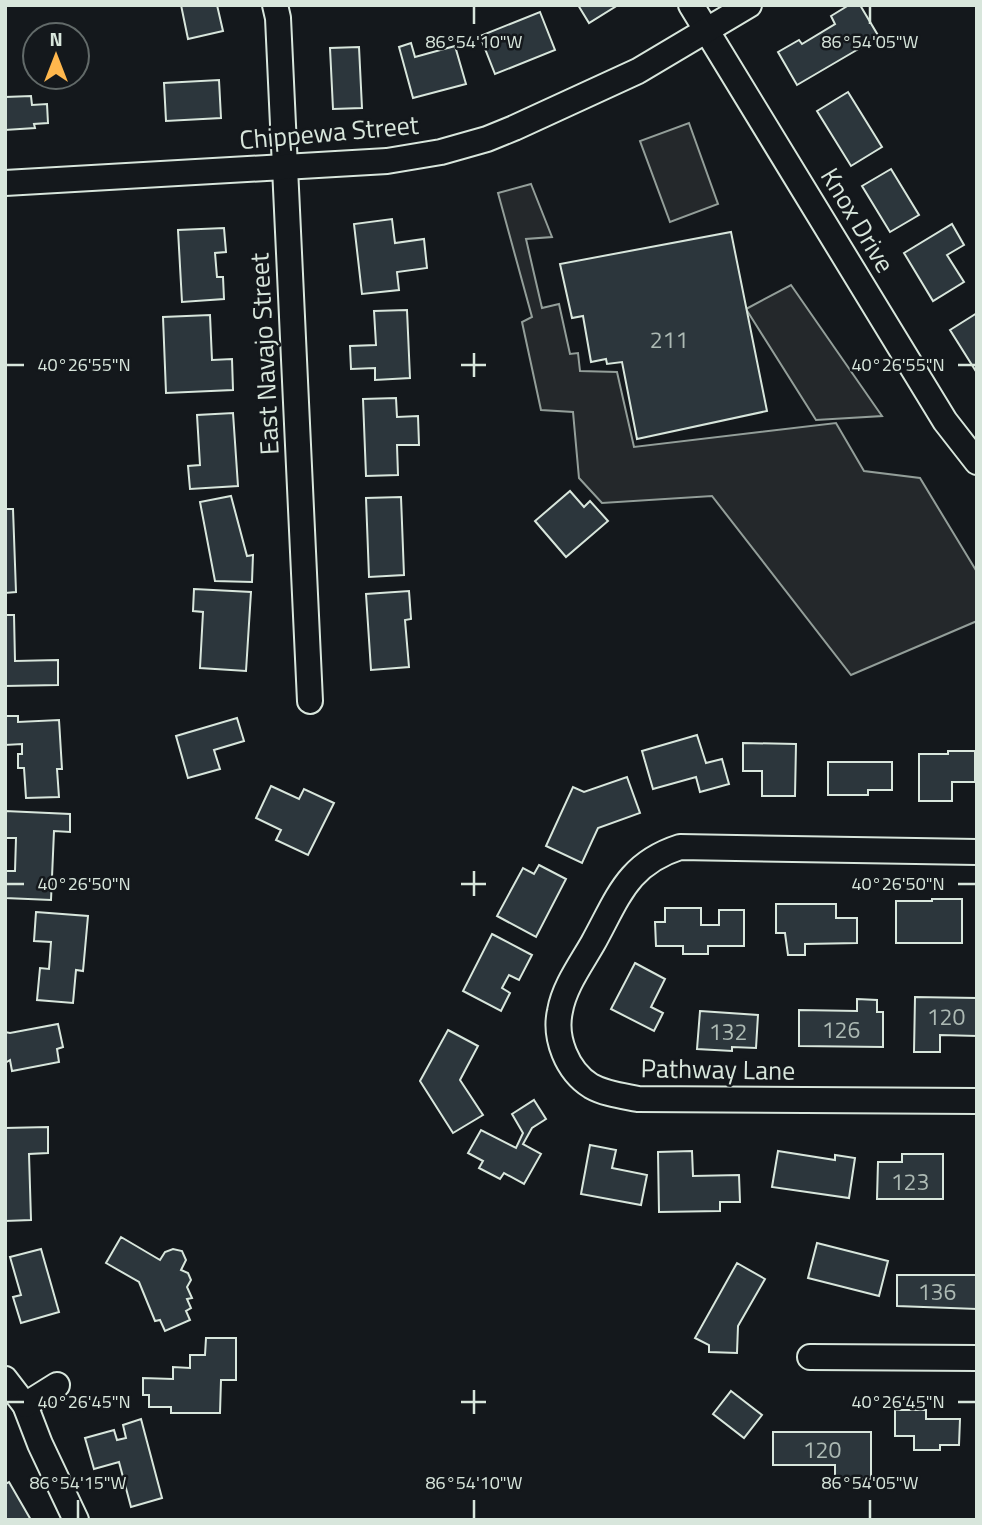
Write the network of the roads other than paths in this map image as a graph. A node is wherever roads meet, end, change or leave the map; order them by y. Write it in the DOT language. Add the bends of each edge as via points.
graph roads {
  1 [pos="275,5"];
  2 [pos="691,5"];
  3 [pos="749,5"];
  4 [pos="706,30"];
  5 [pos="285,167"];
  6 [pos="5,183"];
  7 [pos="977,462"];
  8 [pos="310,701"];
  9 [pos="977,852"];
  10 [pos="977,1101"];
  11 [pos="810,1357"];
  12 [pos="977,1358"];
  13 [pos="5,1379"];
  14 [pos="58,1385"];
  15 [pos="25,1405"];
  16 [pos="76,1520"];
  1 -- 5 [label="street, East Navajo Street"];
  2 -- 4 [label="street, Knox Drive"];
  3 -- 4 [label="street, Chippewa Street"];
  4 -- 5 [label="street, Chippewa Street" via="638,71 487,139 387,161"];
  4 -- 7 [label="street, Knox Drive" via="945,421"];
  5 -- 6 [label="street, Chippewa Street"];
  5 -- 8 [label="street, East Navajo Street"];
  9 -- 10 [label="street, Pathway Lane" via="680,847 659,854 626,883 569,986 560,1010 559,1034 576,1073 592,1086 638,1099"];
  11 -- 12 [label="street"];
  13 -- 15 [label="street"];
  14 -- 15 [label="street"];
  15 -- 16 [label="street"];
}
